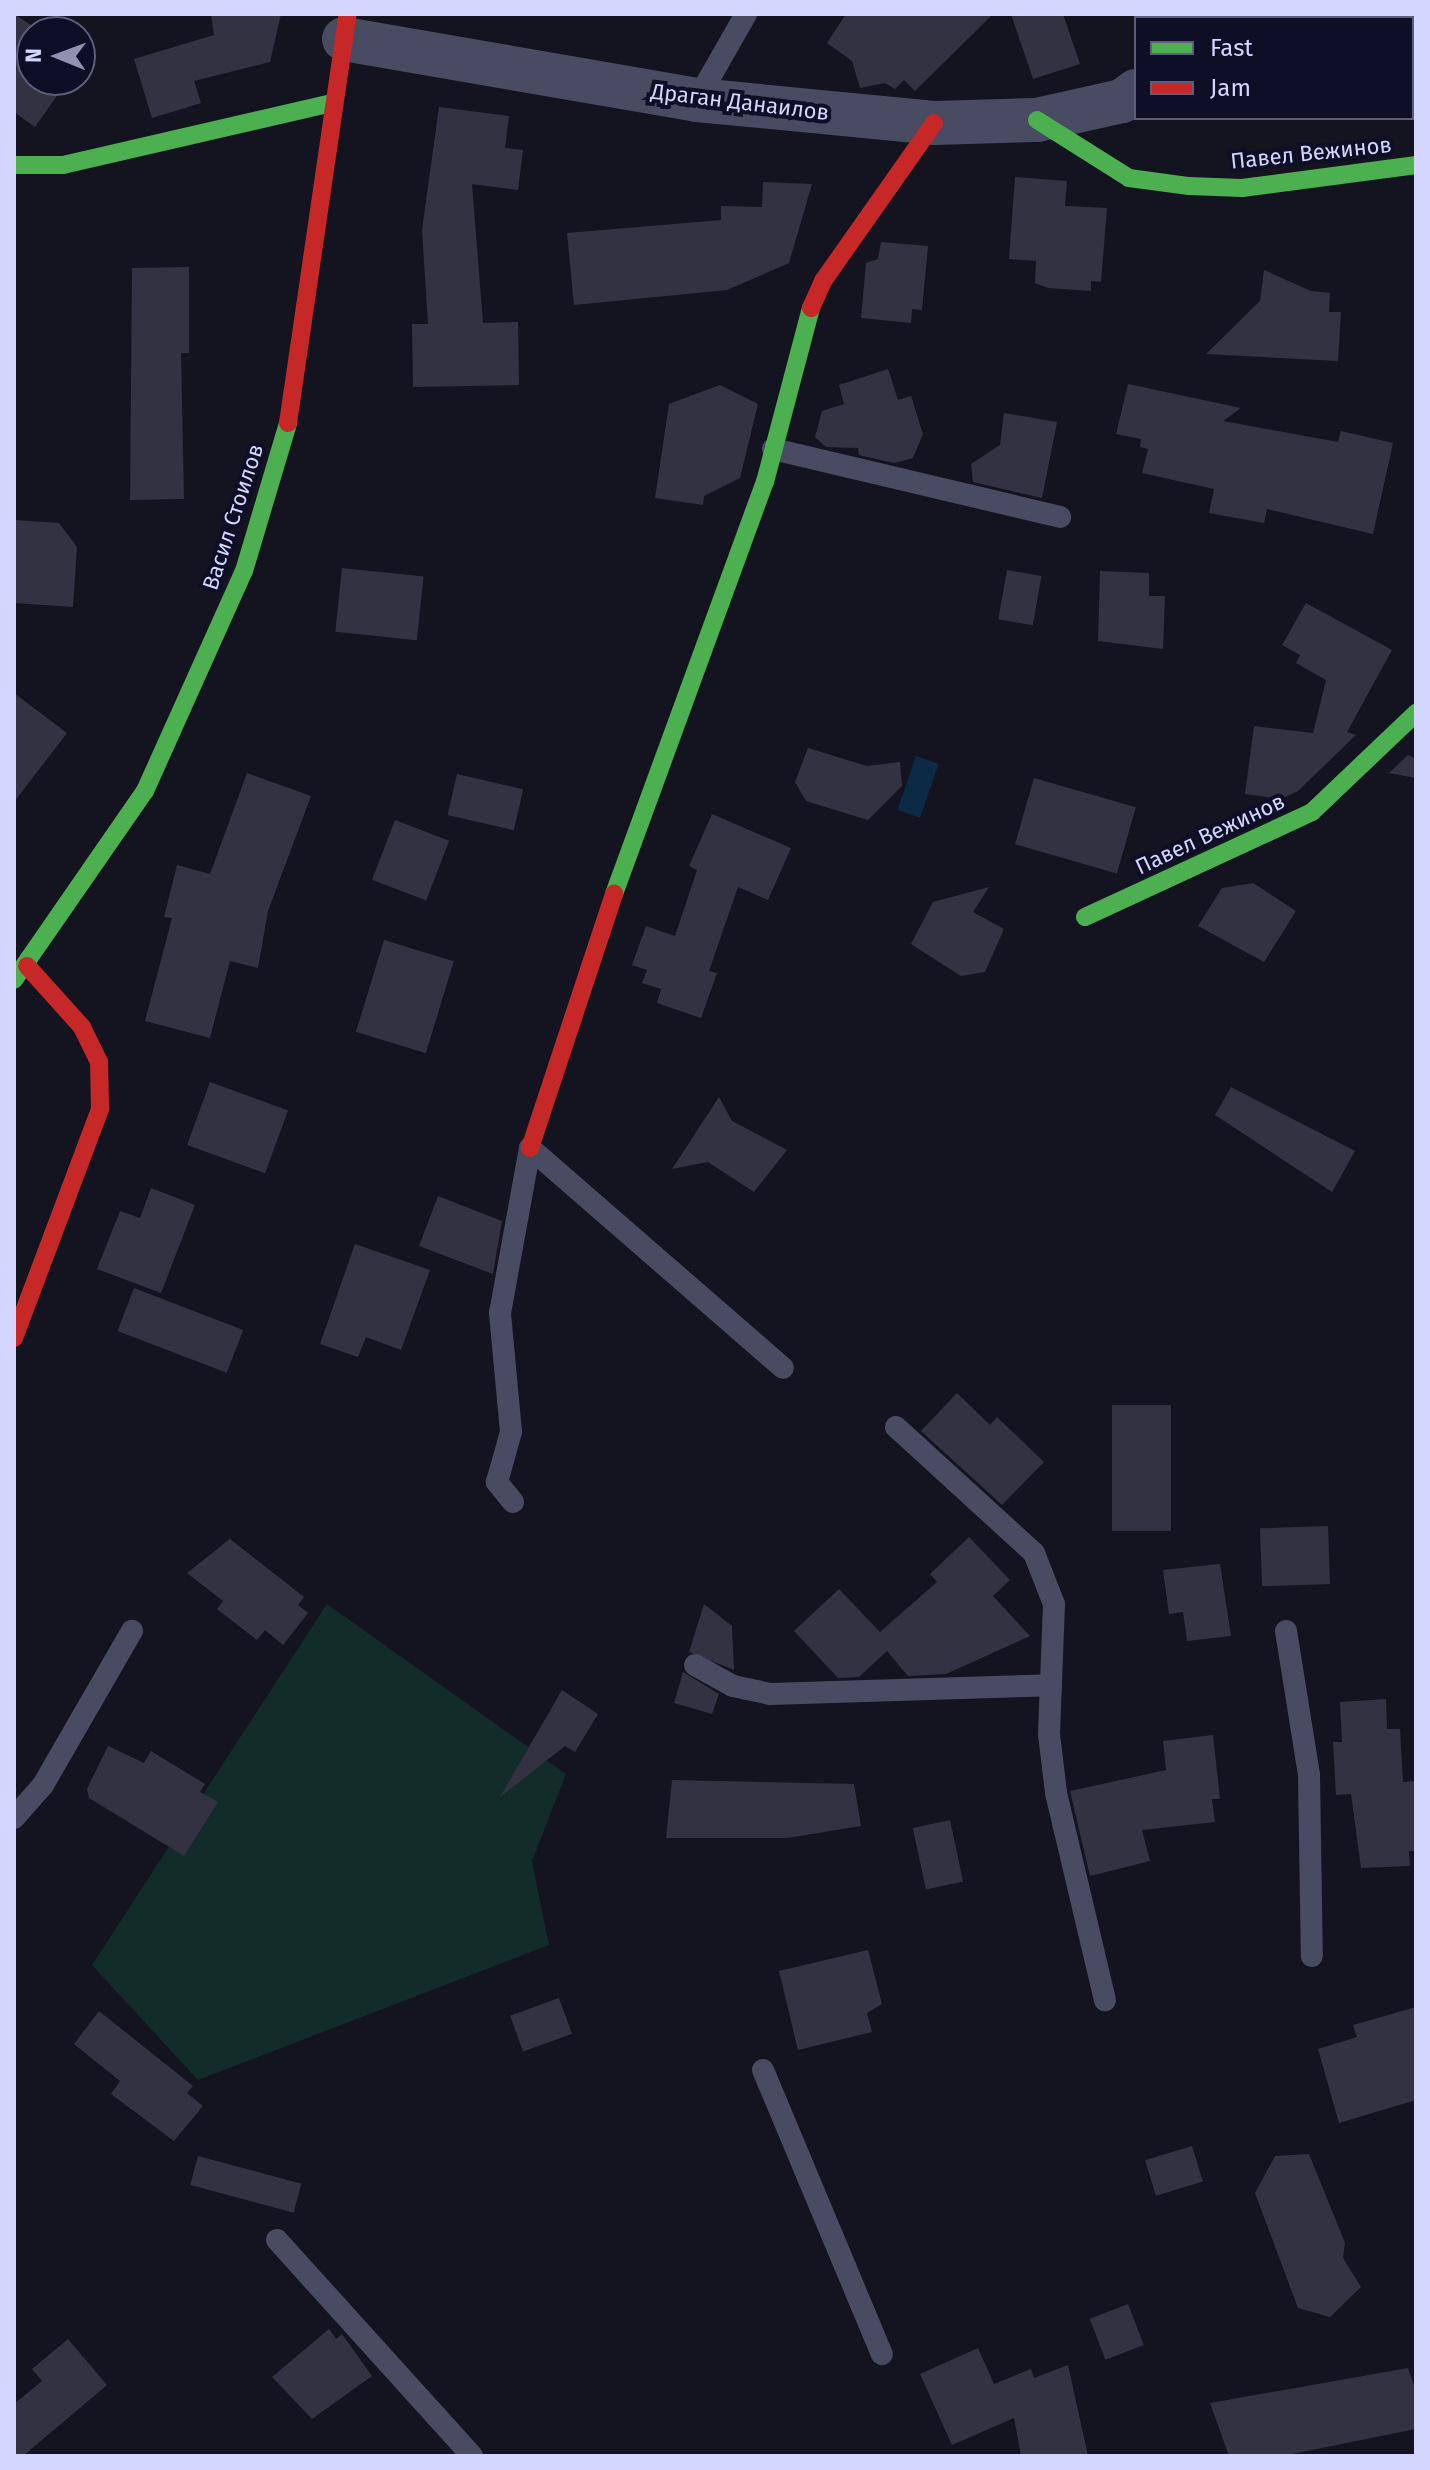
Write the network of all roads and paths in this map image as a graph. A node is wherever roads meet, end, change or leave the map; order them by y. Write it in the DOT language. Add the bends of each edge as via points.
graph roads {
  1 [pos="746,14"];
  2 [pos="346,27"];
  3 [pos="1134,92"];
  4 [pos="697,100"];
  5 [pos="332,103"];
  6 [pos="1037,120"];
  7 [pos="934,123"];
  8 [pos="14,165"];
  9 [pos="1416,165"];
  10 [pos="773,449"];
  11 [pos="1060,517"];
  12 [pos="1416,713"];
  13 [pos="1085,917"];
  14 [pos="20,973"];
  15 [pos="530,1148"];
  16 [pos="14,1338"];
  17 [pos="783,1368"];
  18 [pos="896,1427"];
  19 [pos="513,1502"];
  20 [pos="132,1631"];
  21 [pos="1286,1631"];
  22 [pos="695,1665"];
  23 [pos="1051,1685"];
  24 [pos="14,1818"];
  25 [pos="1312,1956"];
  26 [pos="1105,2000"];
  27 [pos="763,2070"];
  28 [pos="277,2240"];
  29 [pos="882,2354"];
  30 [pos="472,2456"];
  1 -- 4 [label="lane"];
  2 -- 4 [label="street, Драган Данаилов"];
  2 -- 5 [label="street, Васил Стоилов"];
  3 -- 6 [label="street, Драган Данаилов" via="1122,101"];
  4 -- 7 [label="street, Драган Данаилов"];
  5 -- 8 [label="street" via="63,165"];
  5 -- 14 [label="street, Васил Стоилов" via="288,425 244,571 145,791"];
  6 -- 7 [label="street, Драган Данаилов"];
  6 -- 9 [label="street, Павел Вежинов" via="1129,178 1189,186 1242,188"];
  7 -- 10 [label="street" via="823,281 800,335"];
  10 -- 11 [label="lane"];
  10 -- 15 [label="street" via="571,1013"];
  12 -- 13 [label="street, Павел Вежинов" via="1312,812"];
  14 -- 16 [label="street" via="88,1039 99,1062 100,1109"];
  15 -- 17 [label="lane"];
  15 -- 19 [label="lane" via="500,1313 511,1432 497,1482"];
  18 -- 23 [label="lane" via="1034,1553 1054,1604"];
  20 -- 24 [label="lane" via="43,1785"];
  21 -- 25 [label="lane" via="1309,1775"];
  22 -- 23 [label="lane" via="733,1686 770,1694"];
  23 -- 26 [label="lane" via="1056,1793"];
  27 -- 29 [label="lane"];
  28 -- 30 [label="lane"];
}
